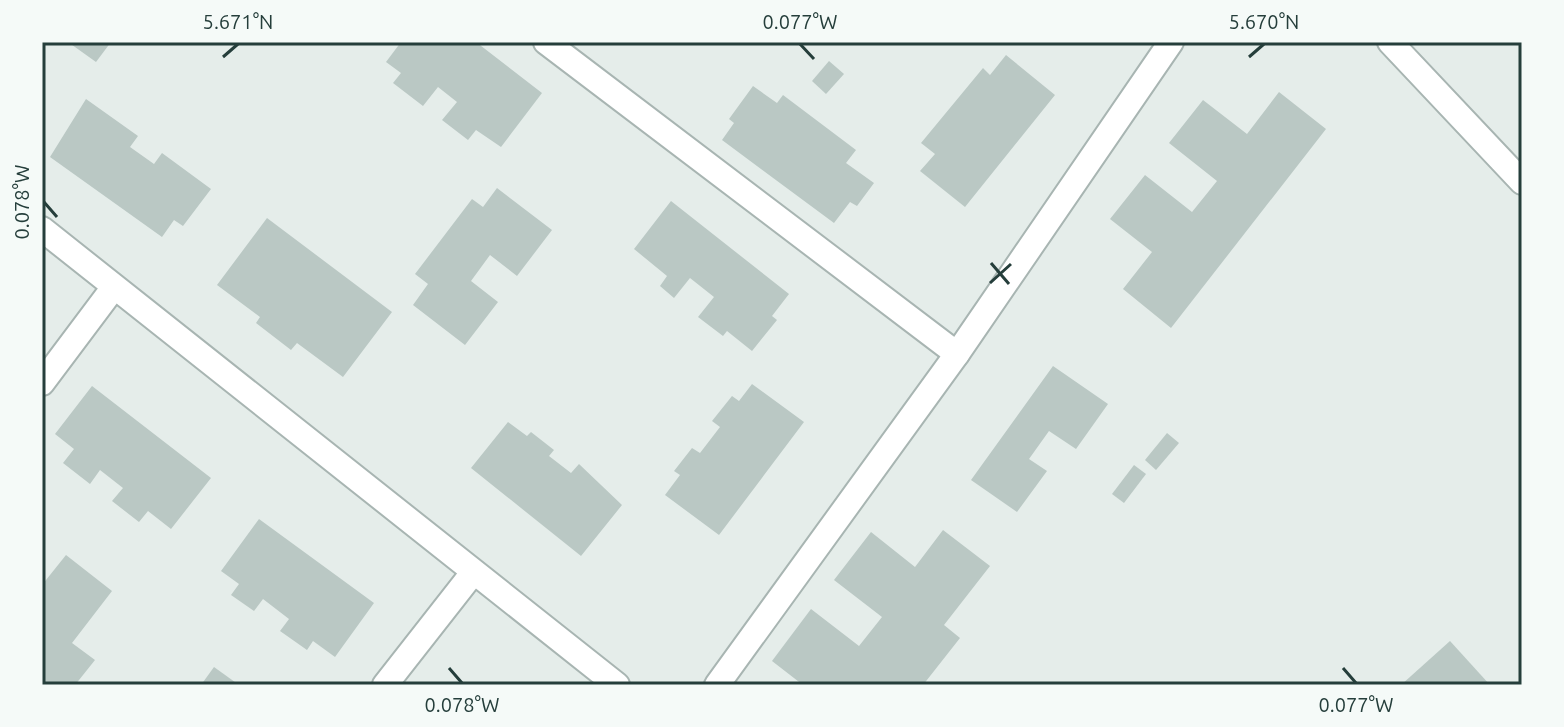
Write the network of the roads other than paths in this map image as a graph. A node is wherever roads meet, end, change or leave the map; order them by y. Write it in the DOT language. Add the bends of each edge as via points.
graph roads {
  1 [pos="1171,42"];
  2 [pos="1390,42"];
  3 [pos="557,45"];
  4 [pos="1522,182"];
  5 [pos="42,229"];
  6 [pos="114,287"];
  7 [pos="957,354"];
  8 [pos="42,383"];
  9 [pos="472,574"];
  10 [pos="385,685"];
  11 [pos="617,685"];
  12 [pos="717,685"];
  1 -- 7 [label="street"];
  2 -- 4 [label="street"];
  3 -- 7 [label="street"];
  5 -- 6 [label="street"];
  6 -- 8 [label="street"];
  6 -- 9 [label="street"];
  7 -- 12 [label="street"];
  9 -- 10 [label="street"];
  9 -- 11 [label="street"];
}
